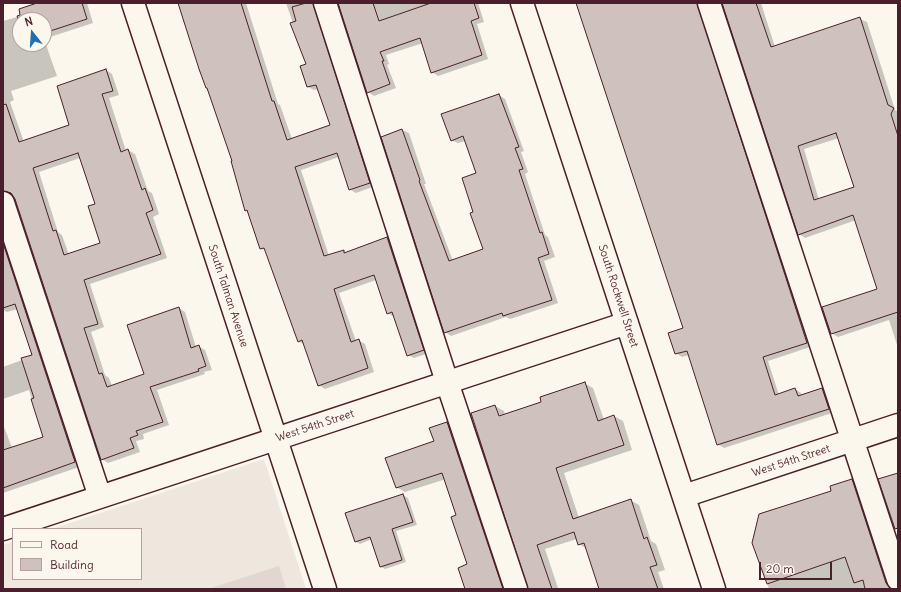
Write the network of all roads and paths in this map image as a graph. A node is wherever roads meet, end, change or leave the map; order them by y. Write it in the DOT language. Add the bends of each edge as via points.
graph roads {
  1 [pos="132,3"];
  2 [pos="325,3"];
  3 [pos="522,3"];
  4 [pos="709,3"];
  5 [pos="3,203"];
  6 [pos="627,323"];
  7 [pos="448,382"];
  8 [pos="898,425"];
  9 [pos="276,439"];
  10 [pos="853,440"];
  11 [pos="684,496"];
  12 [pos="100,497"];
  13 [pos="3,529"];
  14 [pos="898,579"];
  15 [pos="325,589"];
  16 [pos="516,589"];
  17 [pos="714,589"];
  1 -- 9 [label="street, South Talman Avenue"];
  2 -- 7 [label="street"];
  3 -- 6 [label="street, South Rockwell Street"];
  4 -- 10 [label="street"];
  5 -- 12 [label="street"];
  6 -- 7 [label="street, West 54th Street"];
  6 -- 11 [label="street, South Rockwell Street"];
  7 -- 9 [label="street, West 54th Street"];
  7 -- 16 [label="street"];
  8 -- 10 [label="street, West 54th Street"];
  9 -- 12 [label="street, West 54th Street"];
  9 -- 15 [label="street, South Talman Avenue"];
  10 -- 11 [label="street, West 54th Street"];
  10 -- 14 [label="street"];
  11 -- 17 [label="street, South Rockwell Street"];
  12 -- 13 [label="street, West 54th Street"];
}
